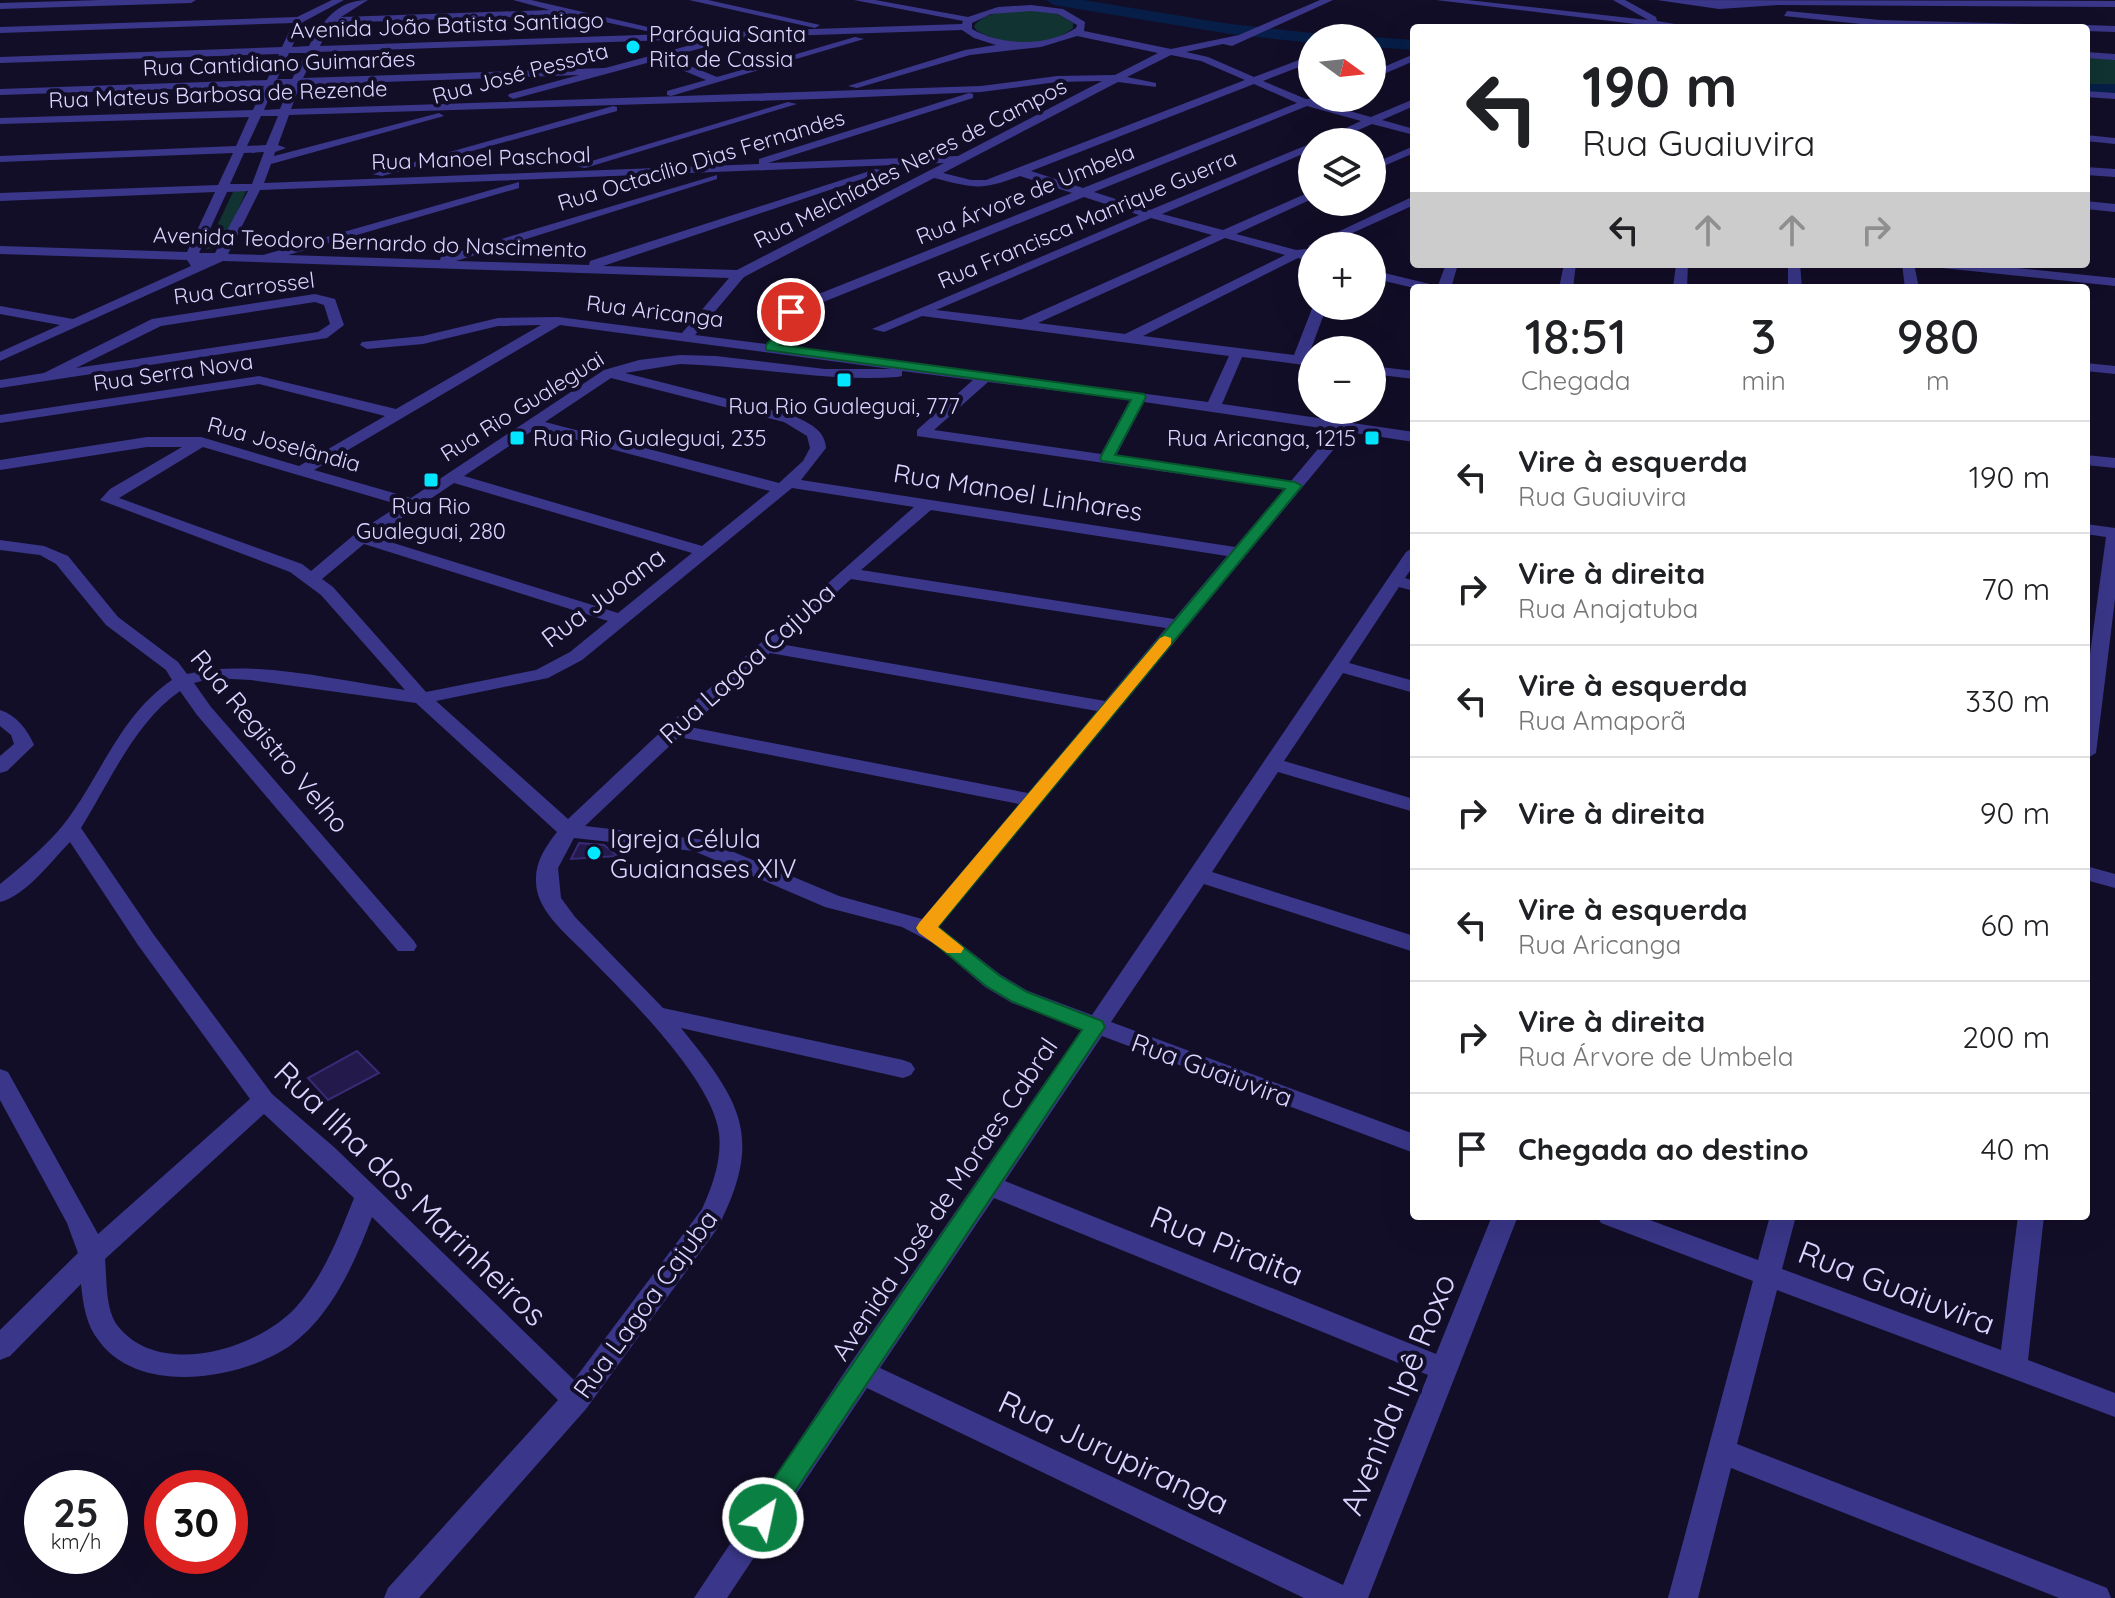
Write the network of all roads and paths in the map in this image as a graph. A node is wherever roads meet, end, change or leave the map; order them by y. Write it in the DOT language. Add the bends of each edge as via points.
graph roads {
  1 [pos="48,0"];
  2 [pos="191,0"];
  3 [pos="340,0"];
  4 [pos="363,0"];
  5 [pos="518,0"];
  6 [pos="694,0"];
  7 [pos="859,0"];
  8 [pos="1328,0"];
  9 [pos="1441,0"];
  10 [pos="1618,0"];
  11 [pos="1662,0"];
  12 [pos="1997,2"];
  13 [pos="2115,4"];
  14 [pos="36,5"];
  15 [pos="1709,5"];
  16 [pos="0,6"];
  17 [pos="575,12"];
  18 [pos="498,15"];
  19 [pos="0,18"];
  20 [pos="299,20"];
  21 [pos="328,20"];
  22 [pos="1655,24"];
  23 [pos="1662,24"];
  24 [pos="1908,24"];
  25 [pos="2027,24"];
  26 [pos="968,26"];
  27 [pos="2090,28"];
  28 [pos="2115,29"];
  29 [pos="0,30"];
  30 [pos="877,31"];
  31 [pos="837,32"];
  32 [pos="1077,33"];
  33 [pos="724,36"];
  34 [pos="1239,37"];
  35 [pos="673,38"];
  36 [pos="986,40"];
  37 [pos="1224,41"];
  38 [pos="488,44"];
  39 [pos="1020,44"];
  40 [pos="312,50"];
  41 [pos="283,51"];
  42 [pos="1173,51"];
  43 [pos="969,52"];
  44 [pos="1191,55"];
  45 [pos="2090,55"];
  46 [pos="659,57"];
  47 [pos="2115,57"];
  48 [pos="1204,59"];
  49 [pos="1410,59"];
  50 [pos="0,60"];
  51 [pos="1298,63"];
  52 [pos="1386,70"];
  53 [pos="605,71"];
  54 [pos="560,73"];
  55 [pos="475,76"];
  56 [pos="1116,78"];
  57 [pos="575,80"];
  58 [pos="716,80"];
  59 [pos="1254,80"];
  60 [pos="296,82"];
  61 [pos="271,83"];
  62 [pos="1152,85"];
  63 [pos="981,89"];
  64 [pos="0,92"];
  65 [pos="2090,94"];
  66 [pos="1298,95"];
  67 [pos="817,96"];
  68 [pos="2115,96"];
  69 [pos="512,101"];
  70 [pos="642,101"];
  71 [pos="1410,104"];
  72 [pos="1298,106"];
  73 [pos="284,112"];
  74 [pos="437,112"];
  75 [pos="1344,112"];
  76 [pos="257,113"];
  77 [pos="0,121"];
  78 [pos="1370,122"];
  79 [pos="1356,128"];
  80 [pos="1410,131"];
  81 [pos="2090,138"];
  82 [pos="2115,141"];
  83 [pos="326,145"];
  84 [pos="268,149"];
  85 [pos="241,150"];
  86 [pos="1410,151"];
  87 [pos="1298,152"];
  88 [pos="0,159"];
  89 [pos="964,159"];
  90 [pos="265,162"];
  91 [pos="1386,162"];
  92 [pos="898,164"];
  93 [pos="739,169"];
  94 [pos="2090,171"];
  95 [pos="1021,172"];
  96 [pos="2115,173"];
  97 [pos="933,174"];
  98 [pos="551,175"];
  99 [pos="340,183"];
  100 [pos="257,185"];
  101 [pos="224,188"];
  102 [pos="1082,193"];
  103 [pos="0,197"];
  104 [pos="1298,201"];
  105 [pos="1410,202"];
  106 [pos="2090,205"];
  107 [pos="2115,208"];
  108 [pos="1149,214"];
  109 [pos="1352,228"];
  110 [pos="1343,232"];
  111 [pos="1350,232"];
  112 [pos="1225,234"];
  113 [pos="0,250"];
  114 [pos="1297,254"];
  115 [pos="219,258"];
  116 [pos="262,259"];
  117 [pos="194,261"];
  118 [pos="431,265"];
  119 [pos="580,269"];
  120 [pos="2024,269"];
  121 [pos="739,274"];
  122 [pos="1386,277"];
  123 [pos="2115,282"];
  124 [pos="1413,284"];
  125 [pos="0,310"];
  126 [pos="919,312"];
  127 [pos="558,321"];
  128 [pos="73,323"];
  129 [pos="1023,325"];
  130 [pos="879,329"];
  131 [pos="687,336"];
  132 [pos="1128,338"];
  133 [pos="367,345"];
  134 [pos="770,348"];
  135 [pos="1237,353"];
  136 [pos="0,357"];
  137 [pos="1298,361"];
  138 [pos="2090,367"];
  139 [pos="929,369"];
  140 [pos="2115,370"];
  141 [pos="1386,372"];
  142 [pos="609,373"];
  143 [pos="1410,375"];
  144 [pos="986,376"];
  145 [pos="47,377"];
  146 [pos="0,384"];
  147 [pos="1139,397"];
  148 [pos="1213,407"];
  149 [pos="396,414"];
  150 [pos="0,419"];
  151 [pos="531,423"];
  152 [pos="1346,425"];
  153 [pos="1410,436"];
  154 [pos="201,442"];
  155 [pos="1107,458"];
  156 [pos="2090,460"];
  157 [pos="2115,463"];
  158 [pos="0,465"];
  159 [pos="303,470"];
  160 [pos="450,477"];
  161 [pos="786,486"];
  162 [pos="1295,486"];
  163 [pos="412,503"];
  164 [pos="927,505"];
  165 [pos="2090,530"];
  166 [pos="2115,533"];
  167 [pos="361,538"];
  168 [pos="3,547"];
  169 [pos="705,552"];
  170 [pos="1239,553"];
  171 [pos="1410,565"];
  172 [pos="847,573"];
  173 [pos="312,579"];
  174 [pos="1404,584"];
  175 [pos="621,620"];
  176 [pos="1178,625"];
  177 [pos="766,647"];
  178 [pos="1338,666"];
  179 [pos="184,680"];
  180 [pos="1410,686"];
  181 [pos="422,698"];
  182 [pos="1110,708"];
  183 [pos="0,716"];
  184 [pos="2090,723"];
  185 [pos="674,730"];
  186 [pos="1272,764"];
  187 [pos="0,767"];
  188 [pos="1033,800"];
  189 [pos="1410,805"];
  190 [pos="71,828"];
  191 [pos="569,831"];
  192 [pos="2090,874"];
  193 [pos="1199,875"];
  194 [pos="2115,881"];
  195 [pos="0,895"];
  196 [pos="926,928"];
  197 [pos="1410,943"];
  198 [pos="406,946"];
  199 [pos="658,1015"];
  200 [pos="1095,1027"];
  201 [pos="903,1069"];
  202 [pos="0,1078"];
  203 [pos="264,1100"];
  204 [pos="1410,1143"];
  205 [pos="987,1184"];
  206 [pos="367,1198"];
  207 [pos="1503,1220"];
  208 [pos="1621,1220"];
  209 [pos="1782,1220"];
  210 [pos="2031,1220"];
  211 [pos="91,1256"];
  212 [pos="1768,1275"];
  213 [pos="0,1348"];
  214 [pos="2013,1367"];
  215 [pos="1443,1369"];
  216 [pos="860,1372"];
  217 [pos="576,1400"];
  218 [pos="2115,1405"];
  219 [pos="1721,1451"];
  220 [pos="717,1595"];
  221 [pos="399,1598"];
  222 [pos="1337,1598"];
  223 [pos="1353,1598"];
  224 [pos="1683,1598"];
  225 [pos="2096,1598"];
  1 -- 14 [label="street"];
  2 -- 14 [label="street"];
  3 -- 20 [label="street"];
  4 -- 21 [label="street"];
  5 -- 17 [label="street"];
  6 -- 31 [label="street"];
  7 -- 26 [label="street"];
  8 -- 34 [label="street"];
  9 -- 22 [label="street"];
  10 -- 23 [label="street"];
  11 -- 15 [label="street"];
  12 -- 13 [label="street"];
  12 -- 15 [label="street"];
  12 -- 25 [label="street"];
  14 -- 16 [label="street"];
  14 -- 19 [label="street"];
  15 -- 24 [label="street"];
  17 -- 18 [label="street"];
  17 -- 35 [label="street" via="670,33"];
  18 -- 21 [label="street"];
  18 -- 38 [label="street"];
  20 -- 29 [label="street"];
  20 -- 41 [label="street"];
  21 -- 40 [label="street"];
  26 -- 30 [label="street, Avenida João Batista Santiago"];
  26 -- 32 [label="street" via="1000,10 1046,9 1078,19 1082,24"];
  26 -- 36 [label="street"];
  27 -- 28 [label="street"];
  30 -- 31 [label="street, Avenida João Batista Santiago"];
  30 -- 58 [label="street"];
  31 -- 33 [label="street, Avenida João Batista Santiago"];
  32 -- 39 [label="street"];
  32 -- 42 [label="street"];
  33 -- 35 [label="street, Avenida João Batista Santiago"];
  33 -- 46 [label="street, Rua José Pessota"];
  34 -- 37 [label="street"];
  34 -- 48 [label="street"];
  35 -- 38 [label="street, Avenida João Batista Santiago"];
  36 -- 39 [label="street"];
  36 -- 43 [label="street"];
  37 -- 42 [label="street"];
  37 -- 44 [label="street"];
  38 -- 40 [label="street, Avenida João Batista Santiago"];
  38 -- 55 [label="street"];
  39 -- 43 [label="street"];
  40 -- 41 [label="street, Avenida João Batista Santiago"];
  40 -- 60 [label="street"];
  41 -- 50 [label="street, Avenida João Batista Santiago"];
  41 -- 61 [label="street"];
  42 -- 44 [label="street"];
  42 -- 56 [label="street, Rua Melchíades Neres de Campos"];
  43 -- 67 [label="street"];
  44 -- 48 [label="street"];
  45 -- 47 [label="street"];
  46 -- 53 [label="street, Rua José Pessota"];
  46 -- 58 [label="street"];
  48 -- 59 [label="street"];
  49 -- 52 [label="street"];
  51 -- 59 [label="street"];
  53 -- 54 [label="street, Rua Cantidiano Guimarães"];
  53 -- 57 [label="street, Rua José Pessota"];
  54 -- 55 [label="street, Rua Cantidiano Guimarães"];
  54 -- 57 [label="street, Rua Cantidiano Guimarães"];
  55 -- 60 [label="street, Rua Cantidiano Guimarães"];
  56 -- 62 [label="street, Rua Mateus Barbosa de Rezende"];
  56 -- 63 [label="street, Rua Mateus Barbosa de Rezende"];
  56 -- 89 [label="street, Rua Melchíades Neres de Campos"];
  57 -- 69 [label="street, Rua José Pessota"];
  58 -- 70 [label="street"];
  59 -- 66 [label="street"];
  59 -- 95 [label="street"];
  60 -- 61 [label="street, Rua Cantidiano Guimarães"];
  60 -- 73 [label="street"];
  61 -- 64 [label="street, Rua Cantidiano Guimarães"];
  61 -- 76 [label="street"];
  63 -- 67 [label="street, Rua Mateus Barbosa de Rezende"];
  63 -- 93 [label="street, Rua Octacílio Dias Fernandes"];
  65 -- 68 [label="street"];
  67 -- 70 [label="street, Rua Mateus Barbosa de Rezende"];
  67 -- 98 [label="street"];
  69 -- 70 [label="street, Rua Mateus Barbosa de Rezende"];
  69 -- 74 [label="street, Rua Mateus Barbosa de Rezende"];
  70 -- 99 [label="street"];
  71 -- 78 [label="street"];
  72 -- 102 [label="street, Rua Árvore de Umbela"];
  73 -- 74 [label="street, Rua Mateus Barbosa de Rezende"];
  73 -- 76 [label="street, Rua Mateus Barbosa de Rezende"];
  73 -- 84 [label="street"];
  74 -- 83 [label="street, Rua José Pessota"];
  75 -- 78 [label="street"];
  76 -- 77 [label="street, Rua Mateus Barbosa de Rezende"];
  76 -- 85 [label="street"];
  78 -- 79 [label="street"];
  78 -- 80 [label="street"];
  81 -- 82 [label="street"];
  83 -- 84 [label="street, Rua José Pessota"];
  83 -- 90 [label="street, Rua José Pessota"];
  84 -- 85 [label="street, Rua José Pessota"];
  84 -- 90 [label="street"];
  85 -- 88 [label="street, Rua José Pessota"];
  85 -- 101 [label="street"];
  86 -- 91 [label="street"];
  87 -- 108 [label="street, Rua Francisca Manrique Guerra"];
  89 -- 92 [label="street, Rua Manoel Paschoal"];
  89 -- 97 [label="street, Rua Melchíades Neres de Campos"];
  90 -- 100 [label="street"];
  92 -- 93 [label="street, Rua Manoel Paschoal"];
  92 -- 97 [label="street"];
  92 -- 119 [label="street"];
  93 -- 98 [label="street, Rua Manoel Paschoal"];
  93 -- 118 [label="street, Rua Octacílio Dias Fernandes"];
  94 -- 96 [label="street"];
  95 -- 97 [label="street" via="988,184"];
  95 -- 102 [label="street"];
  97 -- 121 [label="street, Rua Melchíades Neres de Campos"];
  98 -- 99 [label="street, Rua Manoel Paschoal"];
  98 -- 116 [label="street"];
  99 -- 100 [label="street, Rua Manoel Paschoal"];
  100 -- 101 [label="street, Rua Manoel Paschoal"];
  100 -- 115 [label="street"];
  101 -- 103 [label="street, Rua Manoel Paschoal"];
  101 -- 117 [label="street"];
  102 -- 108 [label="street"];
  102 -- 134 [label="street, Rua Árvore de Umbela" via="793,309 792,325"];
  104 -- 112 [label="street"];
  105 -- 109 [label="street"];
  106 -- 107 [label="street"];
  108 -- 112 [label="street"];
  108 -- 126 [label="street, Rua Francisca Manrique Guerra"];
  109 -- 110 [label="street"];
  109 -- 111 [label="street"];
  112 -- 114 [label="street"];
  112 -- 129 [label="street"];
  113 -- 117 [label="street, Avenida Teodoro Bernardo do Nascimento"];
  114 -- 132 [label="street"];
  115 -- 116 [label="street, Avenida Teodoro Bernardo do Nascimento"];
  115 -- 117 [label="street, Avenida Teodoro Bernardo do Nascimento"];
  116 -- 118 [label="street, Avenida Teodoro Bernardo do Nascimento"];
  117 -- 128 [label="street"];
  118 -- 119 [label="street, Avenida Teodoro Bernardo do Nascimento"];
  119 -- 121 [label="street, Avenida Teodoro Bernardo do Nascimento"];
  120 -- 123 [label="street"];
  121 -- 131 [label="street, Rua Melchíades Neres de Campos"];
  122 -- 124 [label="street"];
  125 -- 128 [label="street"];
  126 -- 129 [label="street"];
  126 -- 130 [label="street, Rua Francisca Manrique Guerra"];
  127 -- 131 [label="street, Rua Aricanga"];
  127 -- 133 [label="street, Rua Aricanga" via="498,322 423,340"];
  127 -- 149 [label="street"];
  128 -- 136 [label="street"];
  129 -- 132 [label="street"];
  131 -- 134 [label="street, Rua Aricanga"];
  132 -- 135 [label="street"];
  134 -- 139 [label="street, Rua Aricanga"];
  135 -- 137 [label="street"];
  135 -- 148 [label="street"];
  138 -- 140 [label="street"];
  139 -- 142 [label="street, Rua Rio Gualeguai" via="847,374 673,359"];
  139 -- 144 [label="street, Rua Aricanga"];
  141 -- 143 [label="street"];
  142 -- 151 [label="street, Rua Rio Gualeguai"];
  142 -- 161 [label="street, Rua Juoana" via="805,426 814,432 819,451"];
  144 -- 147 [label="street, Rua Aricanga"];
  144 -- 155 [label="street" via="922,433"];
  145 -- 145 [label="street, Rua Carrossel" via="322,335 337,325 330,302 315,298 176,317 117,339"];
  145 -- 146 [label="street, Rua Carrossel"];
  147 -- 148 [label="street, Rua Aricanga"];
  147 -- 155 [label="street"];
  148 -- 152 [label="street, Rua Aricanga"];
  149 -- 150 [label="street, Rua Serra Nova" via="259,380"];
  149 -- 159 [label="street"];
  151 -- 160 [label="street, Rua Rio Gualeguai"];
  151 -- 161 [label="street, Rua Manoel Linhares"];
  152 -- 153 [label="street, Rua Aricanga"];
  152 -- 162 [label="street"];
  154 -- 158 [label="street, Rua Joselândia" via="147,442"];
  154 -- 159 [label="street, Rua Joselândia"];
  154 -- 173 [label="street" via="108,500"];
  155 -- 162 [label="street"];
  156 -- 157 [label="street"];
  159 -- 163 [label="street, Rua Joselândia"];
  160 -- 163 [label="street, Rua Rio Gualeguai"];
  160 -- 169 [label="street"];
  161 -- 164 [label="street, Rua Manoel Linhares"];
  161 -- 169 [label="street, Rua Juoana"];
  162 -- 170 [label="street"];
  163 -- 167 [label="street, Rua Rio Gualeguai"];
  164 -- 170 [label="street, Rua Manoel Linhares"];
  164 -- 172 [label="street, Rua Lagoa Cajuba"];
  165 -- 166 [label="street"];
  166 -- 184 [label="street"];
  167 -- 173 [label="street, Rua Rio Gualeguai"];
  167 -- 175 [label="street"];
  168 -- 179 [label="street, Rua Registro Velho" via="44,551 62,560 112,621"];
  169 -- 175 [label="street, Rua Juoana"];
  170 -- 176 [label="street"];
  171 -- 174 [label="street, Avenida José de Moraes Cabral"];
  172 -- 176 [label="street"];
  172 -- 177 [label="street, Rua Lagoa Cajuba"];
  173 -- 181 [label="street"];
  174 -- 178 [label="street, Avenida José de Moraes Cabral"];
  175 -- 181 [label="street, Rua Juoana" via="576,656 542,674"];
  176 -- 182 [label="street"];
  177 -- 182 [label="street"];
  177 -- 185 [label="street, Rua Lagoa Cajuba"];
  178 -- 180 [label="street"];
  178 -- 186 [label="street, Avenida José de Moraes Cabral"];
  179 -- 181 [label="street, Rua Juoana" via="213,673 251,674"];
  179 -- 190 [label="street" via="137,723"];
  179 -- 198 [label="street, Rua Registro Velho" via="204,711"];
  181 -- 191 [label="street"];
  182 -- 188 [label="street"];
  183 -- 187 [label="street" via="20,733 24,745"];
  185 -- 188 [label="street"];
  185 -- 191 [label="street, Rua Lagoa Cajuba"];
  186 -- 189 [label="street"];
  186 -- 193 [label="street, Avenida José de Moraes Cabral"];
  188 -- 196 [label="street"];
  190 -- 195 [label="street"];
  190 -- 203 [label="street, Rua Ilha dos Marinheiros"];
  191 -- 196 [label="street, Rua Guaiuvira" via="698,845 805,892"];
  191 -- 199 [label="street, Rua Lagoa Cajuba" via="549,861 545,879 550,897 563,918"];
  192 -- 194 [label="street"];
  193 -- 197 [label="street"];
  193 -- 200 [label="street, Avenida José de Moraes Cabral"];
  196 -- 200 [label="street, Rua Guaiuvira" via="1020,997"];
  199 -- 201 [label="street"];
  199 -- 217 [label="street, Rua Lagoa Cajuba" via="724,1106 731,1128 731,1163 724,1192 708,1222"];
  200 -- 204 [label="street, Rua Guaiuvira"];
  200 -- 205 [label="street, Avenida José de Moraes Cabral"];
  202 -- 211 [label="street" via="77,1218"];
  203 -- 206 [label="street, Rua Ilha dos Marinheiros"];
  203 -- 211 [label="street"];
  205 -- 215 [label="street, Rua Piraita"];
  205 -- 216 [label="street, Avenida José de Moraes Cabral"];
  206 -- 211 [label="street" via="317,1304 273,1345 208,1365 148,1360 122,1350 104,1328"];
  206 -- 217 [label="street, Rua Ilha dos Marinheiros"];
  207 -- 215 [label="street, Avenida Ipê Roxo"];
  208 -- 212 [label="street, Rua Guaiuvira"];
  209 -- 212 [label="street"];
  210 -- 214 [label="street"];
  211 -- 213 [label="street"];
  212 -- 214 [label="street, Rua Guaiuvira"];
  212 -- 219 [label="street"];
  214 -- 218 [label="street, Rua Guaiuvira"];
  215 -- 223 [label="street, Avenida Ipê Roxo"];
  216 -- 220 [label="street, Avenida José de Moraes Cabral"];
  216 -- 222 [label="street, Rua Jurupiranga"];
  217 -- 221 [label="street, Rua Lagoa Cajuba"];
  219 -- 224 [label="street"];
  219 -- 225 [label="street"];
}
